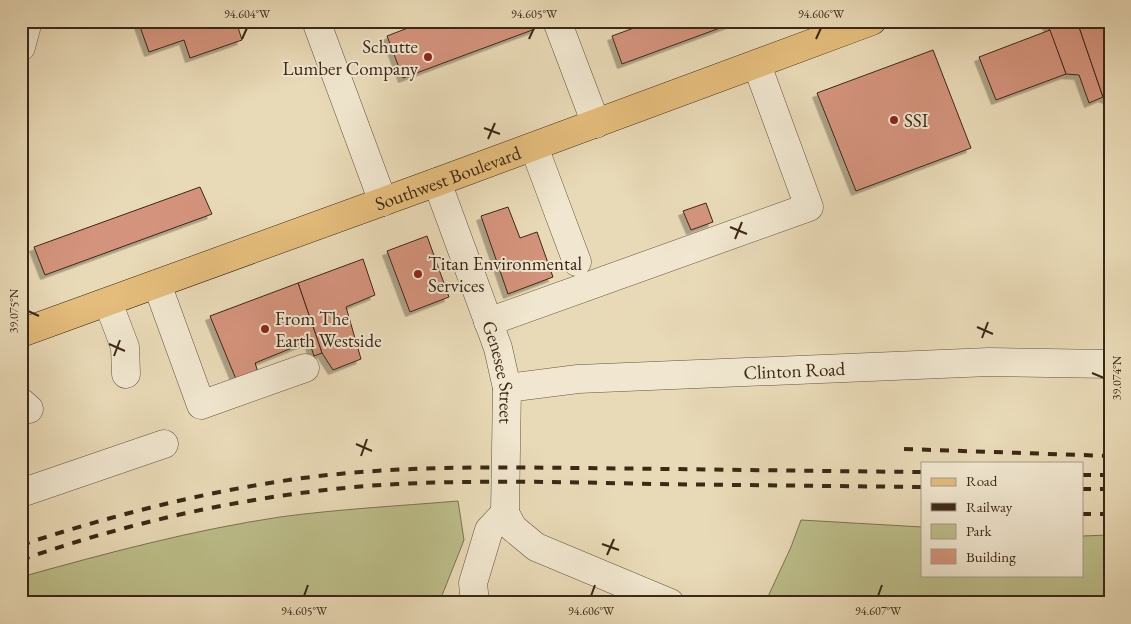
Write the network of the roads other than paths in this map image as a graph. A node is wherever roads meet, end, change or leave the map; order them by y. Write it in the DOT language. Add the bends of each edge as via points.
graph roads {
  1 [pos="28,21"];
  2 [pos="316,21"];
  3 [pos="557,21"];
  4 [pos="855,24"];
  5 [pos="21,47"];
  6 [pos="757,64"];
  7 [pos="596,124"];
  8 [pos="534,147"];
  9 [pos="437,182"];
  10 [pos="383,202"];
  11 [pos="577,262"];
  12 [pos="157,284"];
  13 [pos="108,302"];
  14 [pos="488,322"];
  15 [pos="21,333"];
  16 [pos="1110,364"];
  17 [pos="305,368"];
  18 [pos="126,374"];
  19 [pos="507,388"];
  20 [pos="164,444"];
  21 [pos="21,493"];
  22 [pos="505,513"];
  23 [pos="621,593"];
  24 [pos="475,603"];
  25 [pos="670,603"];
  1 -- 5 [label="street"];
  2 -- 10 [label="street"];
  3 -- 7 [label="street"];
  4 -- 6 [label="main road, Southwest Boulevard"];
  6 -- 7 [label="main road, Southwest Boulevard"];
  6 -- 14 [label="street" via="809,207"];
  7 -- 8 [label="main road, Southwest Boulevard"];
  8 -- 9 [label="main road, Southwest Boulevard"];
  8 -- 11 [label="street"];
  9 -- 10 [label="main road, Southwest Boulevard"];
  9 -- 14 [label="street, Genesee Street"];
  10 -- 12 [label="main road, Southwest Boulevard"];
  12 -- 13 [label="main road, Southwest Boulevard"];
  12 -- 17 [label="street" via="201,405"];
  13 -- 15 [label="main road, Southwest Boulevard"];
  13 -- 18 [label="street" via="125,348"];
  14 -- 19 [label="street, Genesee Street"];
  16 -- 19 [label="street, Clinton Road" via="989,362 578,379"];
  19 -- 22 [label="street, Genesee Street"];
  20 -- 21 [label="street"];
  22 -- 23 [label="street" via="513,528 536,547"];
  22 -- 24 [label="street" via="488,530 473,583"];
  23 -- 25 [label="street"];
}
